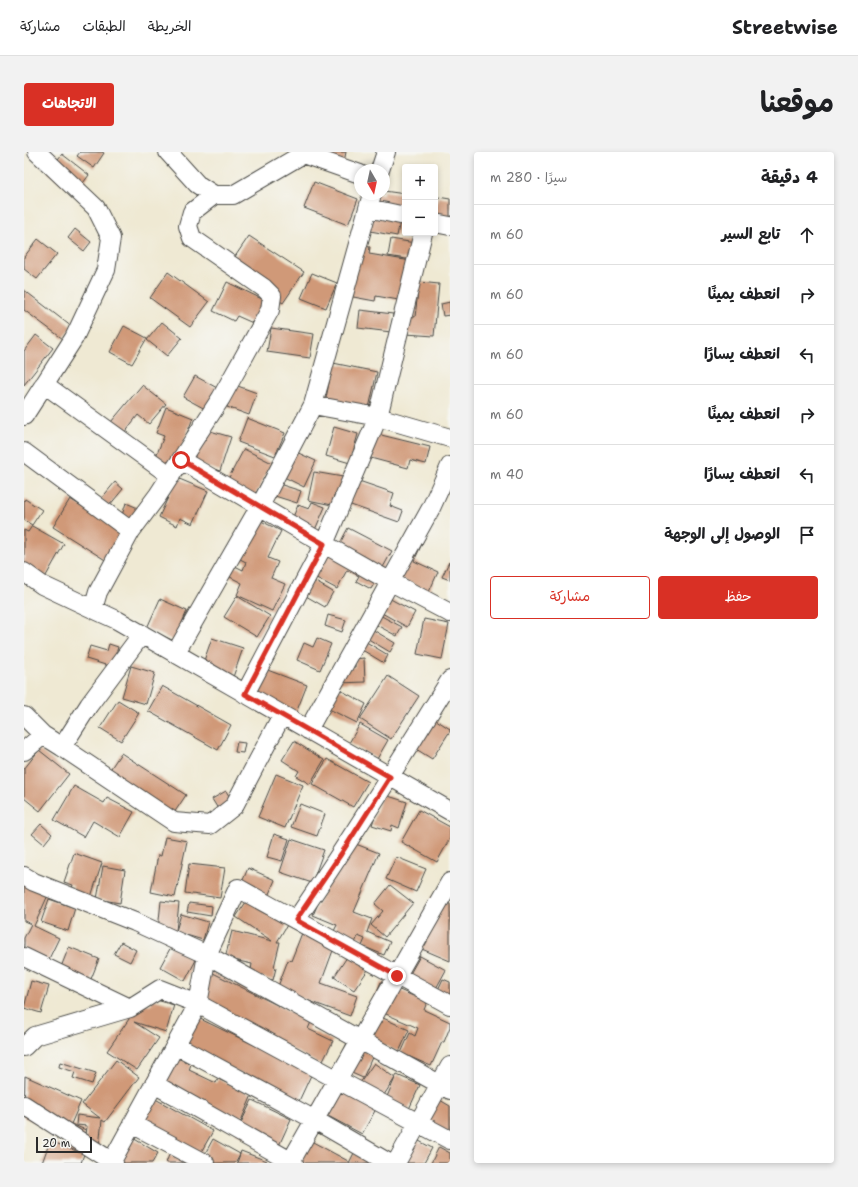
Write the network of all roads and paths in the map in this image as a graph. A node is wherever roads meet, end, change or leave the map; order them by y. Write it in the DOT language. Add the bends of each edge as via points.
graph roads {
  1 [pos="37,152"];
  2 [pos="168,152"];
  3 [pos="386,152"];
  4 [pos="382,164"];
  5 [pos="354,172"];
  6 [pos="214,195"];
  7 [pos="370,201"];
  8 [pos="402,215"];
  9 [pos="438,224"];
  10 [pos="450,226"];
  11 [pos="422,236"];
  12 [pos="44,384"];
  13 [pos="29,395"];
  14 [pos="313,405"];
  15 [pos="24,416"];
  16 [pos="378,417"];
  17 [pos="450,438"];
  18 [pos="24,452"];
  19 [pos="181,460"];
  20 [pos="450,466"];
  21 [pos="171,476"];
  22 [pos="260,506"];
  23 [pos="132,531"];
  24 [pos="324,544"];
  25 [pos="24,572"];
  26 [pos="391,582"];
  27 [pos="93,609"];
  28 [pos="450,613"];
  29 [pos="142,634"];
  30 [pos="175,654"];
  31 [pos="450,680"];
  32 [pos="245,694"];
  33 [pos="282,715"];
  34 [pos="24,716"];
  35 [pos="308,730"];
  36 [pos="43,735"];
  37 [pos="62,747"];
  38 [pos="24,751"];
  39 [pos="390,777"];
  40 [pos="450,812"];
  41 [pos="24,876"];
  42 [pos="450,882"];
  43 [pos="296,920"];
  44 [pos="207,955"];
  45 [pos="24,957"];
  46 [pos="397,976"];
  47 [pos="198,1004"];
  48 [pos="450,1005"];
  49 [pos="130,1008"];
  50 [pos="28,1038"];
  51 [pos="360,1040"];
  52 [pos="176,1045"];
  53 [pos="450,1066"];
  54 [pos="338,1080"];
  55 [pos="154,1084"];
  56 [pos="445,1087"];
  57 [pos="24,1105"];
  58 [pos="314,1120"];
  59 [pos="418,1123"];
  60 [pos="132,1124"];
  61 [pos="450,1140"];
  62 [pos="292,1162"];
  63 [pos="112,1163"];
  64 [pos="205,1163"];
  65 [pos="389,1163"];
  66 [pos="396,1163"];
  1 -- 12 [label="street" via="96,208 111,238 106,270 74,338"];
  2 -- 6 [label="street" via="197,184"];
  3 -- 4 [label="street"];
  5 -- 6 [label="street" via="303,154 233,195"];
  6 -- 19 [label="street" via="192,212 188,226 192,238 272,296 270,310 221,398"];
  7 -- 8 [label="street"];
  7 -- 14 [label="street"];
  9 -- 10 [label="street"];
  11 -- 16 [label="street"];
  12 -- 13 [label="street"];
  12 -- 21 [label="street"];
  13 -- 15 [label="street"];
  14 -- 16 [label="street"];
  14 -- 22 [label="street"];
  16 -- 17 [label="street"];
  16 -- 24 [label="street"];
  18 -- 23 [label="street"];
  19 -- 21 [label="street"];
  19 -- 22 [label="street"];
  20 -- 26 [label="street" via="431,508"];
  21 -- 23 [label="street"];
  22 -- 24 [label="street"];
  22 -- 30 [label="street"];
  23 -- 27 [label="street" via="98,592"];
  24 -- 26 [label="street"];
  24 -- 32 [label="street"];
  25 -- 27 [label="street" via="42,585"];
  26 -- 28 [label="street"];
  26 -- 35 [label="street"];
  27 -- 29 [label="street"];
  29 -- 30 [label="street"];
  29 -- 37 [label="street"];
  30 -- 32 [label="street"];
  31 -- 39 [label="street"];
  32 -- 33 [label="street"];
  33 -- 35 [label="street"];
  33 -- 37 [label="street" via="234,806 210,825 174,822"];
  34 -- 36 [label="street"];
  35 -- 39 [label="street"];
  36 -- 37 [label="street"];
  36 -- 38 [label="street"];
  39 -- 40 [label="street"];
  39 -- 43 [label="street"];
  41 -- 44 [label="street"];
  42 -- 46 [label="street"];
  43 -- 44 [label="street" via="238,888"];
  43 -- 46 [label="street"];
  44 -- 47 [label="street"];
  44 -- 51 [label="street"];
  45 -- 49 [label="street"];
  46 -- 48 [label="street"];
  46 -- 51 [label="street"];
  47 -- 49 [label="street" via="160,989"];
  47 -- 52 [label="street"];
  47 -- 54 [label="street"];
  49 -- 50 [label="street"];
  51 -- 54 [label="street"];
  51 -- 56 [label="street"];
  52 -- 55 [label="street"];
  52 -- 58 [label="street"];
  53 -- 56 [label="street"];
  54 -- 58 [label="street"];
  54 -- 59 [label="street"];
  55 -- 60 [label="street"];
  55 -- 62 [label="street"];
  56 -- 59 [label="street"];
  57 -- 63 [label="street"];
  58 -- 62 [label="street"];
  58 -- 65 [label="street"];
  59 -- 61 [label="street"];
  59 -- 66 [label="street"];
  60 -- 63 [label="street"];
  60 -- 64 [label="street"];
}
